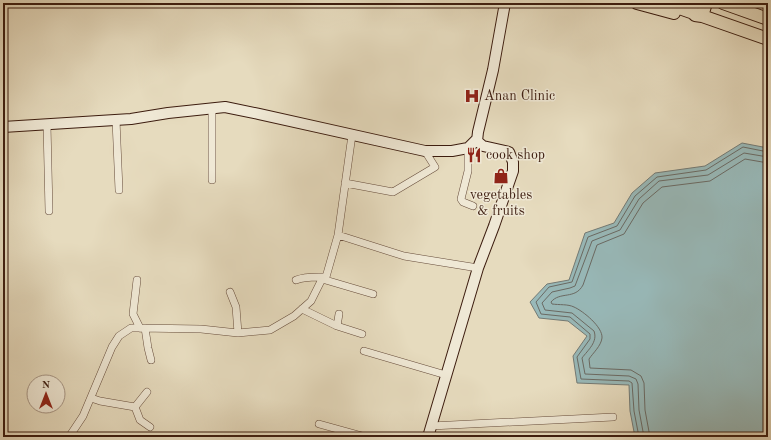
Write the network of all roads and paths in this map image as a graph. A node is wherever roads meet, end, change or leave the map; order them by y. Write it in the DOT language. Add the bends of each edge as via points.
graph roads {
  1 [pos="505,3"];
  2 [pos="637,3"];
  3 [pos="664,3"];
  4 [pos="706,3"];
  5 [pos="723,3"];
  6 [pos="702,16"];
  7 [pos="768,19"];
  8 [pos="768,38"];
  9 [pos="212,108"];
  10 [pos="116,120"];
  11 [pos="47,125"];
  12 [pos="3,127"];
  13 [pos="352,135"];
  14 [pos="476,140"];
  15 [pos="468,148"];
  16 [pos="425,151"];
  17 [pos="212,180"];
  18 [pos="345,183"];
  19 [pos="119,190"];
  20 [pos="473,206"];
  21 [pos="49,211"];
  22 [pos="338,235"];
  23 [pos="478,268"];
  24 [pos="324,278"];
  25 [pos="136,280"];
  26 [pos="296,280"];
  27 [pos="230,292"];
  28 [pos="374,294"];
  29 [pos="302,309"];
  30 [pos="339,314"];
  31 [pos="337,326"];
  32 [pos="142,328"];
  33 [pos="238,333"];
  34 [pos="362,334"];
  35 [pos="364,351"];
  36 [pos="151,360"];
  37 [pos="446,375"];
  38 [pos="147,392"];
  39 [pos="91,398"];
  40 [pos="135,408"];
  41 [pos="613,417"];
  42 [pos="319,424"];
  43 [pos="431,426"];
  44 [pos="150,427"];
  45 [pos="69,437"];
  46 [pos="366,437"];
  47 [pos="428,437"];
  1 -- 23 [label="street" via="477,141 482,146 509,152 513,171"];
  2 -- 6 [label="highway" via="674,13"];
  3 -- 6 [label="highway"];
  4 -- 6 [label="highway"];
  5 -- 7 [label="highway"];
  6 -- 8 [label="highway"];
  9 -- 10 [label="street"];
  9 -- 13 [label="street" via="225,107"];
  9 -- 17 [label="street"];
  10 -- 11 [label="street"];
  10 -- 19 [label="street"];
  11 -- 12 [label="street"];
  11 -- 21 [label="street"];
  13 -- 16 [label="street"];
  13 -- 18 [label="street"];
  14 -- 15 [label="street"];
  15 -- 16 [label="street"];
  15 -- 20 [label="street" via="468,171 461,199"];
  16 -- 18 [label="street" via="435,167 393,192"];
  18 -- 22 [label="street"];
  22 -- 23 [label="street" via="404,256"];
  22 -- 24 [label="street"];
  23 -- 37 [label="street"];
  24 -- 26 [label="street" via="314,276"];
  24 -- 28 [label="street"];
  24 -- 29 [label="street" via="312,301"];
  25 -- 32 [label="street" via="133,314"];
  27 -- 33 [label="street" via="236,307"];
  29 -- 31 [label="street"];
  29 -- 33 [label="street" via="270,330"];
  30 -- 31 [label="street"];
  31 -- 34 [label="street"];
  32 -- 33 [label="street" via="201,329"];
  32 -- 36 [label="street"];
  32 -- 39 [label="street" via="131,328 119,336"];
  35 -- 37 [label="street"];
  37 -- 43 [label="street"];
  38 -- 40 [label="street"];
  39 -- 40 [label="street"];
  39 -- 45 [label="street"];
  40 -- 44 [label="street" via="140,420"];
  41 -- 43 [label="street"];
  42 -- 46 [label="street"];
  43 -- 47 [label="street"];
}
